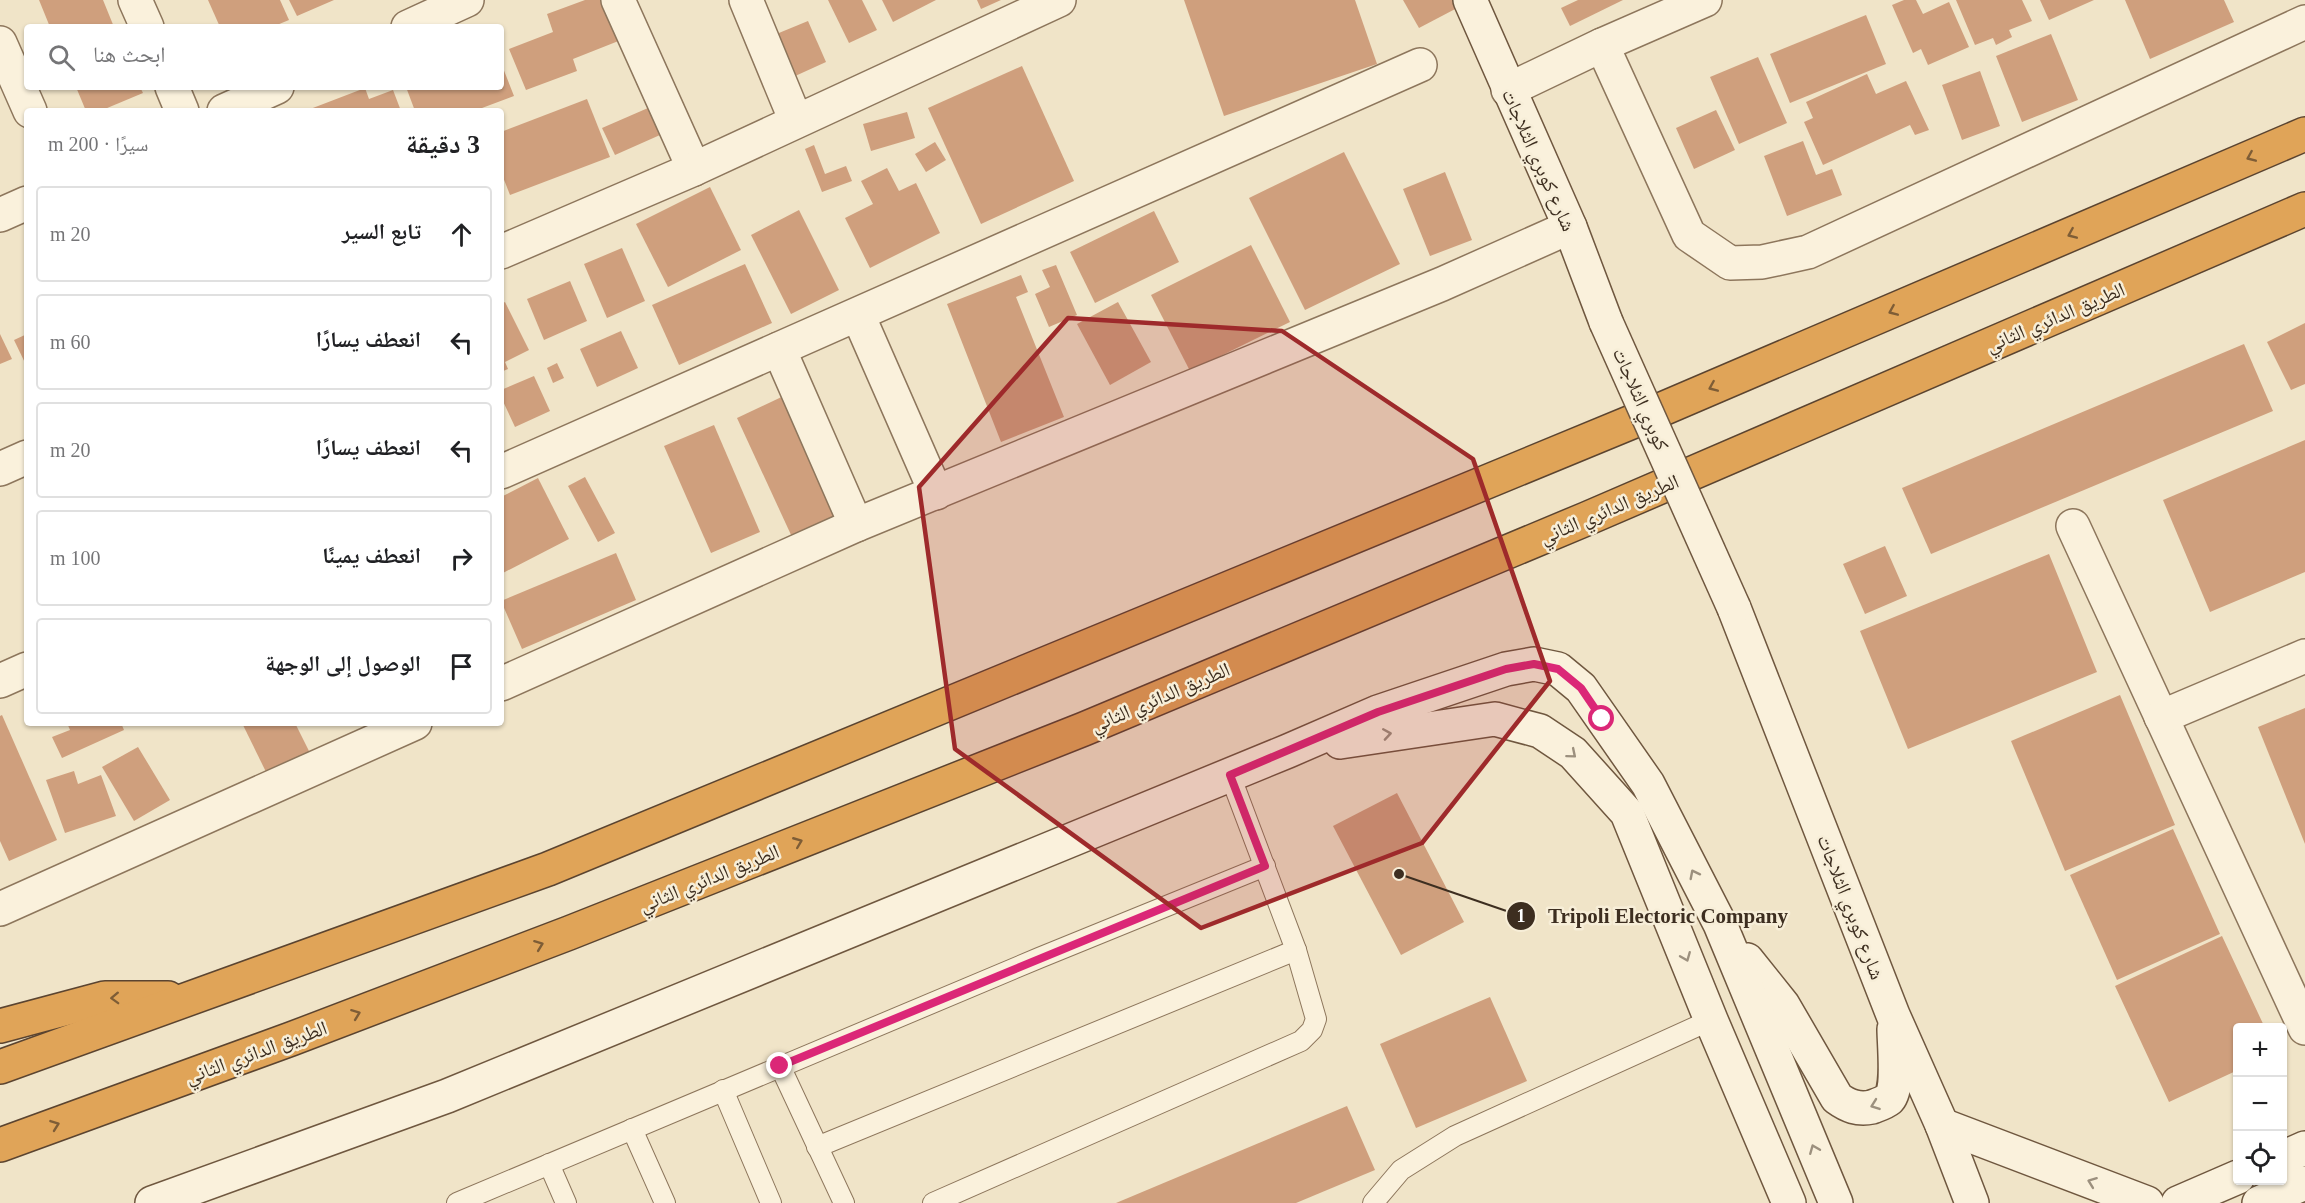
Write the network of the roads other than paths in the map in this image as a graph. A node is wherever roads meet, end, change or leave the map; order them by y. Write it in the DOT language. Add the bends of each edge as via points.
graph roads {
  1 [pos="135,0"];
  2 [pos="467,0"];
  3 [pos="618,0"];
  4 [pos="746,0"];
  5 [pos="1059,0"];
  6 [pos="1470,0"];
  7 [pos="1704,0"];
  8 [pos="2305,22"];
  9 [pos="146,24"];
  10 [pos="415,24"];
  11 [pos="0,43"];
  12 [pos="1602,45"];
  13 [pos="1420,65"];
  14 [pos="173,90"];
  15 [pos="270,90"];
  16 [pos="1508,90"];
  17 [pos="29,108"];
  18 [pos="181,108"];
  19 [pos="231,108"];
  20 [pos="796,121"];
  21 [pos="2305,134"];
  22 [pos="694,169"];
  23 [pos="24,204"];
  24 [pos="2305,209"];
  25 [pos="0,214"];
  26 [pos="1570,227"];
  27 [pos="504,251"];
  28 [pos="858,315"];
  29 [pos="1606,322"];
  30 [pos="779,349"];
  31 [pos="24,458"];
  32 [pos="0,469"];
  33 [pos="504,471"];
  34 [pos="936,493"];
  35 [pos="856,525"];
  36 [pos="2073,526"];
  37 [pos="1734,608"];
  38 [pos="2305,656"];
  39 [pos="24,670"];
  40 [pos="0,681"];
  41 [pos="504,683"];
  42 [pos="2161,717"];
  43 [pos="408,726"];
  44 [pos="1288,752"];
  45 [pos="1230,775"];
  46 [pos="1265,866"];
  47 [pos="0,909"];
  48 [pos="1720,924"];
  49 [pos="1296,950"];
  50 [pos="194,997"];
  51 [pos="1893,1015"];
  52 [pos="1711,1020"];
  53 [pos="0,1026"];
  54 [pos="2305,1028"];
  55 [pos="780,1066"];
  56 [pos="0,1067"];
  57 [pos="723,1090"];
  58 [pos="1942,1125"];
  59 [pos="632,1129"];
  60 [pos="0,1145"];
  61 [pos="818,1147"];
  62 [pos="2305,1148"];
  63 [pos="2287,1156"];
  64 [pos="549,1164"];
  65 [pos="2233,1179"];
  66 [pos="2305,1183"];
  67 [pos="152,1203"];
  68 [pos="457,1203"];
  69 [pos="566,1203"];
  70 [pos="665,1203"];
  71 [pos="771,1203"];
  72 [pos="844,1203"];
  73 [pos="933,1203"];
  74 [pos="1372,1203"];
  75 [pos="1789,1203"];
  76 [pos="1836,1203"];
  77 [pos="1972,1203"];
  78 [pos="2147,1203"];
  79 [pos="2178,1203"];
  80 [pos="2259,1203"];
  1 -- 9 [label="street"];
  2 -- 10 [label="street"];
  3 -- 22 [label="street"];
  4 -- 20 [label="street"];
  5 -- 20 [label="street"];
  6 -- 16 [label="street, شارع كوبري الثلاجات"];
  7 -- 12 [label="street"];
  8 -- 12 [label="street" via="1808,252 1762,262 1730,263 1689,235"];
  11 -- 17 [label="street"];
  12 -- 16 [label="street"];
  13 -- 28 [label="street"];
  14 -- 18 [label="street"];
  15 -- 19 [label="street"];
  16 -- 26 [label="street, شارع كوبري الثلاجات"];
  20 -- 22 [label="street"];
  21 -- 50 [label="highway, one-way" via="1638,419 548,869"];
  22 -- 27 [label="street"];
  23 -- 25 [label="street"];
  60 -- 24 [label="highway, الطريق الدائري الثاني, one-way" via="547,942 1084,729 1597,514"];
  26 -- 29 [label="street, شارع كوبري الثلاجات"];
  26 -- 34 [label="street" via="1442,284"];
  28 -- 30 [label="street"];
  28 -- 34 [label="street"];
  29 -- 37 [label="street, كوبري الثلاجات, bridge"];
  30 -- 33 [label="street"];
  30 -- 35 [label="street"];
  31 -- 32 [label="street"];
  34 -- 35 [label="street"];
  35 -- 41 [label="street"];
  36 -- 42 [label="street"];
  37 -- 51 [label="street, شارع كوبري الثلاجات"];
  38 -- 42 [label="street"];
  39 -- 40 [label="street"];
  42 -- 54 [label="street"];
  43 -- 47 [label="street"];
  44 -- 45 [label="street"];
  48 -- 44 [label="street, one-way" via="1648,784 1581,688 1558,669 1534,664 1506,669 1378,712"];
  44 -- 52 [label="street, one-way" via="1495,719 1540,731 1573,753 1627,813"];
  45 -- 46 [label="lane"];
  45 -- 67 [label="street" via="447,1096"];
  46 -- 49 [label="lane"];
  46 -- 55 [label="lane"];
  51 -- 48 [label="street, one-way" via="1894,1086 1890,1098 1864,1109 1848,1106 1837,1098 1783,1005"];
  76 -- 48 [label="street, one-way"];
  49 -- 61 [label="lane"];
  49 -- 73 [label="lane" via="1316,1019 1301,1041"];
  50 -- 53 [label="highway, one-way" via="105,999"];
  50 -- 56 [label="highway"];
  51 -- 58 [label="street, شارع كوبري الثلاجات"];
  52 -- 74 [label="lane" via="1455,1136 1401,1170"];
  52 -- 75 [label="street"];
  55 -- 57 [label="lane"];
  55 -- 61 [label="lane"];
  57 -- 59 [label="lane"];
  57 -- 71 [label="lane"];
  58 -- 77 [label="street, شارع كوبري الثلاجات"];
  78 -- 58 [label="street, one-way"];
  59 -- 64 [label="lane"];
  59 -- 70 [label="lane"];
  61 -- 72 [label="lane"];
  62 -- 63 [label="street"];
  64 -- 68 [label="lane"];
  64 -- 69 [label="lane"];
  65 -- 79 [label="street"];
  66 -- 80 [label="street"];
}
